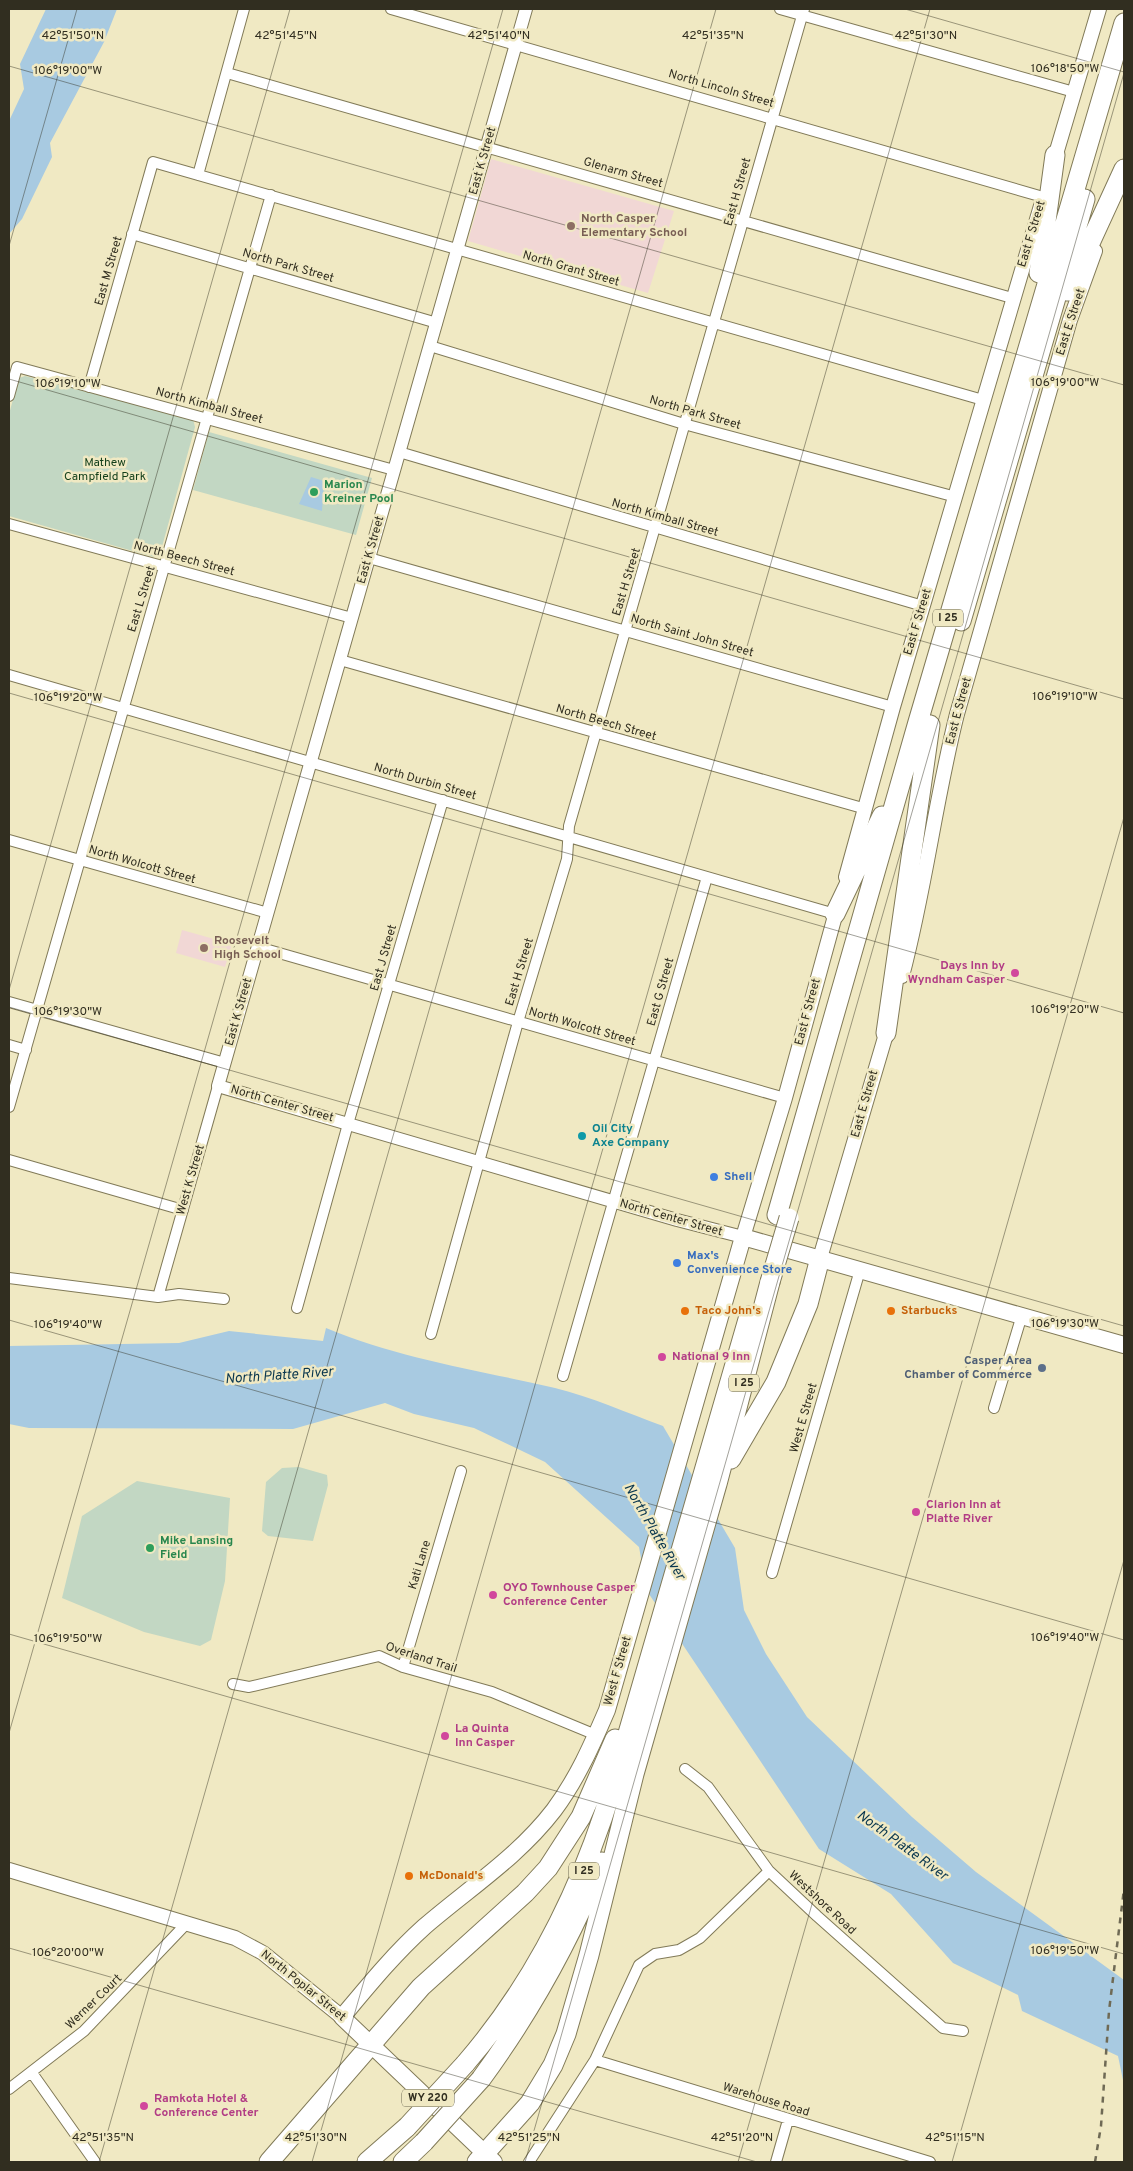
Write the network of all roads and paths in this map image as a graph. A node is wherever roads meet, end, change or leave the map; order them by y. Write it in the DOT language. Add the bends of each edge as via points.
graph roads {
  1 [pos="244,9"];
  2 [pos="391,9"];
  3 [pos="526,9"];
  4 [pos="780,9"];
  5 [pos="1099,9"];
  6 [pos="803,12"];
  7 [pos="1124,22"];
  8 [pos="516,44"];
  9 [pos="1124,67"];
  10 [pos="227,73"];
  11 [pos="1074,92"];
  12 [pos="773,117"];
  13 [pos="487,147"];
  14 [pos="1055,156"];
  15 [pos="152,162"];
  16 [pos="1124,170"];
  17 [pos="198,174"];
  18 [pos="271,196"];
  19 [pos="1043,196"];
  20 [pos="743,220"];
  21 [pos="132,234"];
  22 [pos="458,249"];
  23 [pos="251,269"];
  24 [pos="1012,298"];
  25 [pos="436,323"];
  26 [pos="714,323"];
  27 [pos="430,346"];
  28 [pos="89,387"];
  29 [pos="9,396"];
  30 [pos="1019,398"];
  31 [pos="983,400"];
  32 [pos="208,419"];
  33 [pos="684,424"];
  34 [pos="400,452"];
  35 [pos="394,470"];
  36 [pos="956,498"];
  37 [pos="9,524"];
  38 [pos="656,528"];
  39 [pos="369,558"];
  40 [pos="165,567"];
  41 [pos="923,606"];
  42 [pos="352,618"];
  43 [pos="625,630"];
  44 [pos="340,660"];
  45 [pos="9,675"];
  46 [pos="893,707"];
  47 [pos="123,708"];
  48 [pos="924,723"];
  49 [pos="596,733"];
  50 [pos="311,762"];
  51 [pos="443,800"];
  52 [pos="866,809"];
  53 [pos="569,837"];
  54 [pos="9,840"];
  55 [pos="79,860"];
  56 [pos="707,877"];
  57 [pos="268,913"];
  58 [pos="835,914"];
  59 [pos="258,948"];
  60 [pos="389,985"];
  61 [pos="9,1002"];
  62 [pos="38,1011"];
  63 [pos="518,1022"];
  64 [pos="886,1033"];
  65 [pos="9,1045"];
  66 [pos="26,1050"];
  67 [pos="654,1061"];
  68 [pos="225,1063"];
  69 [pos="218,1086"];
  70 [pos="785,1098"];
  71 [pos="9,1103"];
  72 [pos="348,1124"];
  73 [pos="9,1160"];
  74 [pos="479,1162"];
  75 [pos="614,1202"];
  76 [pos="183,1210"];
  77 [pos="743,1238"];
  78 [pos="820,1258"];
  79 [pos="860,1270"];
  80 [pos="9,1278"];
  81 [pos="765,1281"];
  82 [pos="158,1298"];
  83 [pos="224,1299"];
  84 [pos="297,1308"];
  85 [pos="1022,1315"];
  86 [pos="431,1334"];
  87 [pos="1124,1345"];
  88 [pos="563,1376"];
  89 [pos="994,1408"];
  90 [pos="461,1471"];
  91 [pos="717,1484"];
  92 [pos="772,1573"];
  93 [pos="650,1653"];
  94 [pos="403,1667"];
  95 [pos="233,1684"];
  96 [pos="596,1735"];
  97 [pos="685,1769"];
  98 [pos="634,1774"];
  99 [pos="9,1870"];
  100 [pos="769,1871"];
  101 [pos="187,1923"];
  102 [pos="342,2017"];
  103 [pos="963,2031"];
  104 [pos="371,2043"];
  105 [pos="595,2060"];
  106 [pos="32,2073"];
  107 [pos="9,2089"];
  108 [pos="788,2120"];
  109 [pos="486,2160"];
  110 [pos="95,2162"];
  111 [pos="269,2162"];
  112 [pos="367,2162"];
  113 [pos="403,2162"];
  114 [pos="528,2162"];
  115 [pos="776,2162"];
  116 [pos="930,2162"];
  1 -- 10 [label="street"];
  2 -- 8 [label="street, North Lincoln Street"];
  3 -- 8 [label="street, East K Street"];
  4 -- 6 [label="street"];
  5 -- 11 [label="main road, East F Street"];
  6 -- 11 [label="street"];
  6 -- 12 [label="street, East H Street"];
  7 -- 30 [label="highway, I 25"];
  8 -- 12 [label="street, North Lincoln Street"];
  8 -- 13 [label="street, East K Street"];
  9 -- 30 [label="highway, I 25"];
  10 -- 13 [label="street, Glenarm Street"];
  10 -- 17 [label="street"];
  11 -- 14 [label="main road, East F Street"];
  12 -- 19 [label="street, North Lincoln Street"];
  12 -- 20 [label="street, East H Street"];
  13 -- 20 [label="street, Glenarm Street"];
  13 -- 22 [label="street, East K Street"];
  14 -- 19 [label="main road, East F Street"];
  14 -- 30 [label="highway"];
  15 -- 17 [label="street, North Grant Street"];
  15 -- 21 [label="street, East M Street"];
  16 -- 30 [label="highway"];
  16 -- 64 [label="main road, East E Street" via="1070,320 957,714 942,774 913,929"];
  17 -- 18 [label="street, North Grant Street"];
  18 -- 22 [label="street, North Grant Street"];
  18 -- 23 [label="street, East L Street"];
  19 -- 24 [label="main road, East F Street"];
  20 -- 24 [label="street, Glenarm Street"];
  20 -- 26 [label="street, East H Street"];
  21 -- 23 [label="street, North Park Street"];
  21 -- 28 [label="street, East M Street"];
  22 -- 25 [label="street, East K Street"];
  22 -- 26 [label="street, North Grant Street"];
  23 -- 25 [label="street, North Park Street"];
  23 -- 32 [label="street, East L Street"];
  24 -- 31 [label="main road, East F Street"];
  25 -- 27 [label="street, East K Street"];
  26 -- 31 [label="street, North Grant Street"];
  26 -- 33 [label="street, East H Street"];
  27 -- 33 [label="street, North Park Street"];
  27 -- 34 [label="street, East K Street"];
  28 -- 29 [label="street, North Kimball Street" via="17,367"];
  28 -- 32 [label="street, North Kimball Street"];
  30 -- 48 [label="highway, I 25"];
  31 -- 36 [label="main road, East F Street"];
  32 -- 35 [label="street, North Kimball Street"];
  32 -- 40 [label="street, East L Street"];
  33 -- 36 [label="street, North Park Street"];
  33 -- 38 [label="street, East H Street"];
  34 -- 35 [label="street, East K Street"];
  34 -- 38 [label="street, North Kimball Street"];
  35 -- 39 [label="street, East K Street"];
  36 -- 41 [label="main road, East F Street"];
  37 -- 40 [label="street, North Beech Street"];
  38 -- 41 [label="street, North Kimball Street"];
  38 -- 43 [label="street, East H Street"];
  39 -- 42 [label="street, East K Street"];
  39 -- 43 [label="street, North Saint John Street"];
  40 -- 42 [label="street, North Beech Street"];
  40 -- 47 [label="street, East L Street"];
  41 -- 46 [label="main road, East F Street"];
  42 -- 44 [label="street, East K Street"];
  43 -- 46 [label="street, North Saint John Street"];
  43 -- 49 [label="street, East H Street"];
  44 -- 49 [label="street, North Beech Street"];
  44 -- 50 [label="street, East K Street"];
  45 -- 47 [label="street, North Durbin Street"];
  46 -- 52 [label="main road, East F Street"];
  47 -- 50 [label="street, North Durbin Street"];
  47 -- 55 [label="street, East L Street"];
  48 -- 58 [label="highway"];
  48 -- 64 [label="highway"];
  48 -- 81 [label="highway, I 25, bridge"];
  49 -- 52 [label="street, North Beech Street"];
  49 -- 53 [label="street, East H Street" via="569,826"];
  50 -- 51 [label="street, North Durbin Street"];
  50 -- 57 [label="street, East K Street"];
  51 -- 53 [label="street, North Durbin Street"];
  51 -- 60 [label="street, East J Street"];
  52 -- 58 [label="main road, East F Street"];
  53 -- 56 [label="street, North Durbin Street"];
  53 -- 63 [label="street, East H Street" via="567,859"];
  54 -- 55 [label="street, North Wolcott Street"];
  55 -- 57 [label="street, North Wolcott Street"];
  55 -- 62 [label="street, East L Street"];
  56 -- 58 [label="street, North Durbin Street"];
  56 -- 67 [label="street, East G Street"];
  57 -- 59 [label="street, East K Street"];
  58 -- 70 [label="main road, East F Street"];
  59 -- 60 [label="street, North Wolcott Street"];
  59 -- 68 [label="street, East K Street"];
  60 -- 63 [label="street, North Wolcott Street"];
  60 -- 72 [label="street, East J Street"];
  61 -- 62 [label="street"];
  62 -- 66 [label="street, East L Street"];
  62 -- 68 [label="street"];
  63 -- 67 [label="street, North Wolcott Street"];
  63 -- 74 [label="street, East H Street"];
  64 -- 78 [label="main road, East E Street"];
  65 -- 66 [label="street"];
  66 -- 71 [label="street, East L Street"];
  67 -- 70 [label="street, North Wolcott Street"];
  67 -- 75 [label="street, East G Street"];
  68 -- 69 [label="street, West K Street"];
  69 -- 72 [label="street, North Center Street"];
  69 -- 76 [label="street, West K Street"];
  70 -- 77 [label="main road, East F Street"];
  72 -- 74 [label="street, North Center Street"];
  72 -- 84 [label="street, East J Street"];
  73 -- 76 [label="street"];
  74 -- 75 [label="street, North Center Street"];
  74 -- 86 [label="street, East H Street"];
  75 -- 77 [label="street, North Center Street"];
  75 -- 88 [label="street, East G Street"];
  76 -- 82 [label="street, West K Street"];
  77 -- 78 [label="main road, North Center Street"];
  77 -- 96 [label="main road, West F Street" via="607,1710"];
  78 -- 79 [label="main road, North Center Street"];
  78 -- 91 [label="highway" via="808,1304 776,1382"];
  79 -- 85 [label="main road, North Center Street"];
  79 -- 92 [label="street, West E Street"];
  80 -- 82 [label="street"];
  81 -- 91 [label="highway, I 25"];
  81 -- 93 [label="highway, I 25"];
  82 -- 83 [label="street" via="179,1294"];
  85 -- 87 [label="main road, North Center Street"];
  85 -- 89 [label="street"];
  90 -- 94 [label="street, Kati Lane"];
  91 -- 98 [label="highway, I 25"];
  93 -- 104 [label="highway" via="594,1791 562,1849 525,1893 421,1987"];
  93 -- 112 [label="highway, I 25, bridge" via="604,1814 578,1884 528,1979 465,2064 407,2127"];
  94 -- 95 [label="street, Overland Trail" via="379,1656 249,1686"];
  94 -- 96 [label="street, Overland Trail" via="492,1692"];
  96 -- 102 [label="main road, West F Street" via="571,1785 542,1824 494,1871 424,1927 380,1971"];
  97 -- 100 [label="street, Westshore Road" via="708,1787"];
  98 -- 109 [label="highway" via="566,2034 553,2065 530,2103"];
  98 -- 113 [label="highway, I 25, bridge" via="597,1874 560,1956 529,2011 481,2079"];
  99 -- 101 [label="main road, North Poplar Street"];
  100 -- 103 [label="street, Westshore Road" via="943,2028"];
  100 -- 105 [label="street" via="700,1938 679,1950 655,1954 639,1965"];
  101 -- 102 [label="main road, North Poplar Street" via="235,1938 263,1953"];
  101 -- 106 [label="street, Werner Court" via="84,2031"];
  102 -- 104 [label="main road, North Poplar Street"];
  104 -- 109 [label="main road, North Poplar Street / WY 220"];
  104 -- 111 [label="highway"];
  105 -- 108 [label="street, Warehouse Road"];
  105 -- 114 [label="street"];
  106 -- 107 [label="street, Werner Court"];
  106 -- 110 [label="street"];
  108 -- 115 [label="street"];
  108 -- 116 [label="street, Warehouse Road"];
}
